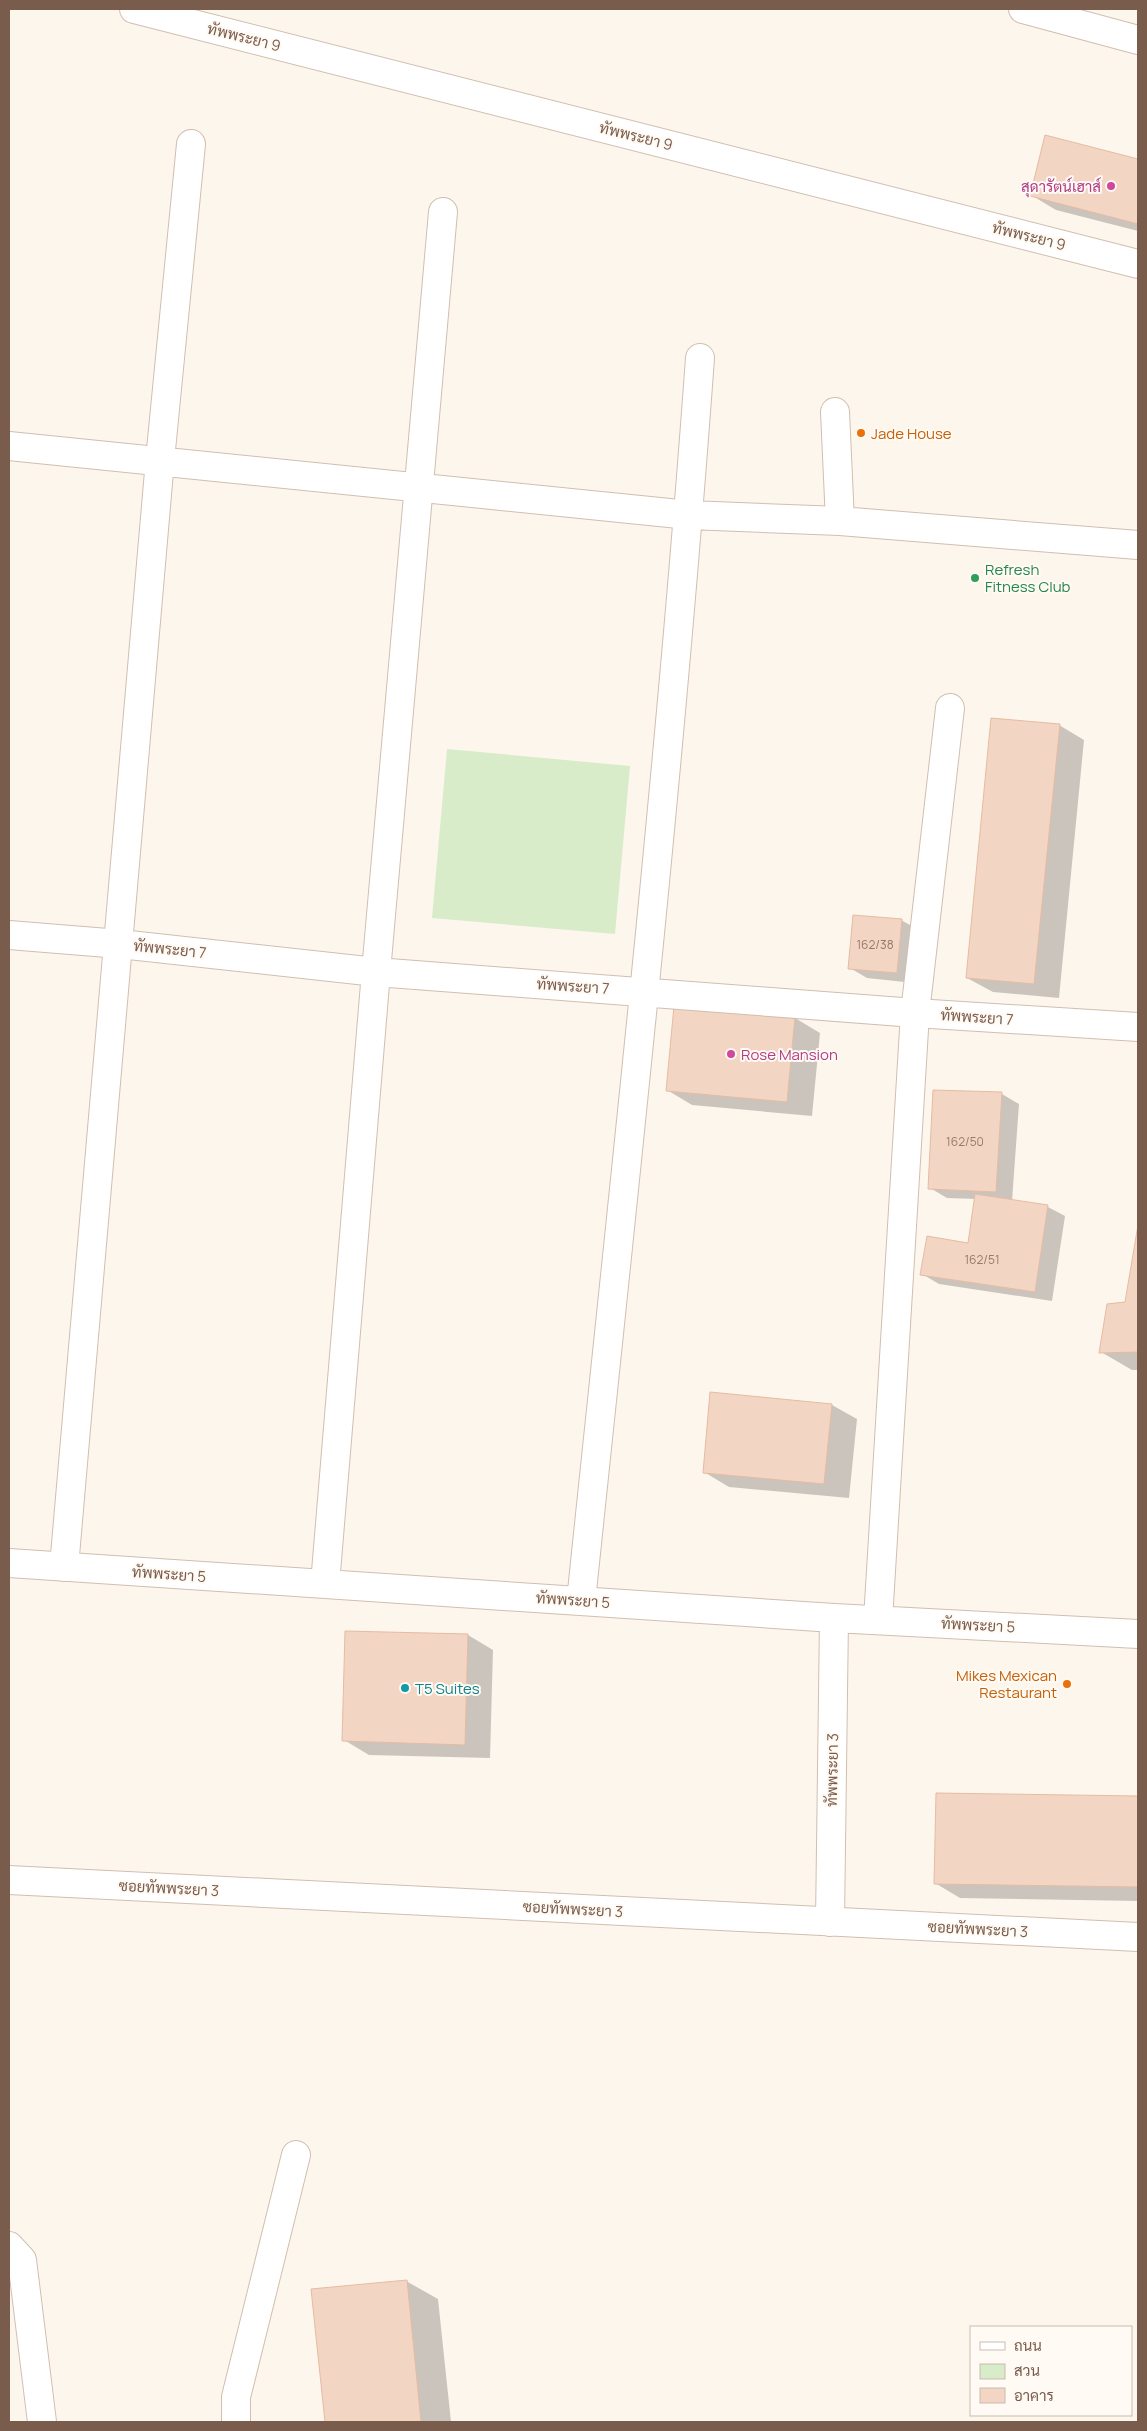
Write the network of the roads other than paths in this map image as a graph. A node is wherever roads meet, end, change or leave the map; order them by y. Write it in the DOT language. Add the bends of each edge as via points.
graph roads {
  1 [pos="134,9"];
  2 [pos="1023,9"];
  3 [pos="1138,40"];
  4 [pos="191,144"];
  5 [pos="443,212"];
  6 [pos="1138,264"];
  7 [pos="700,358"];
  8 [pos="835,412"];
  9 [pos="9,446"];
  10 [pos="160,460"];
  11 [pos="420,487"];
  12 [pos="689,514"];
  13 [pos="840,521"];
  14 [pos="1138,545"];
  15 [pos="950,708"];
  16 [pos="9,935"];
  17 [pos="120,944"];
  18 [pos="376,972"];
  19 [pos="645,991"];
  20 [pos="915,1013"];
  21 [pos="1138,1027"];
  22 [pos="9,1563"];
  23 [pos="64,1567"];
  24 [pos="325,1584"];
  25 [pos="581,1600"];
  26 [pos="834,1618"];
  27 [pos="878,1620"];
  28 [pos="1138,1634"];
  29 [pos="9,1880"];
  30 [pos="830,1922"];
  31 [pos="1138,1936"];
  32 [pos="296,2155"];
  33 [pos="9,2246"];
  34 [pos="42,2422"];
  35 [pos="236,2422"];
  1 -- 6 [label="street, ทัพพระยา 9"];
  2 -- 3 [label="street"];
  4 -- 10 [label="street"];
  5 -- 11 [label="street"];
  7 -- 12 [label="street"];
  8 -- 13 [label="street"];
  9 -- 10 [label="street"];
  10 -- 11 [label="street"];
  10 -- 17 [label="street"];
  11 -- 12 [label="street"];
  11 -- 18 [label="street"];
  12 -- 13 [label="street"];
  12 -- 19 [label="street"];
  13 -- 14 [label="street"];
  15 -- 20 [label="street"];
  16 -- 17 [label="street, ทัพพระยา 7"];
  17 -- 18 [label="street, ทัพพระยา 7"];
  17 -- 23 [label="street"];
  18 -- 19 [label="street, ทัพพระยา 7"];
  18 -- 24 [label="street"];
  19 -- 20 [label="street, ทัพพระยา 7"];
  19 -- 25 [label="street"];
  20 -- 21 [label="street, ทัพพระยา 7"];
  20 -- 27 [label="street"];
  22 -- 23 [label="street, ทัพพระยา 5"];
  23 -- 24 [label="street, ทัพพระยา 5"];
  24 -- 25 [label="street, ทัพพระยา 5"];
  25 -- 26 [label="street, ทัพพระยา 5"];
  26 -- 27 [label="street, ทัพพระยา 5"];
  26 -- 30 [label="street, ทัพพระยา 3"];
  27 -- 28 [label="street, ทัพพระยา 5"];
  29 -- 30 [label="street, ซอยทัพพระยา 3"];
  30 -- 31 [label="street, ซอยทัพพระยา 3"];
  32 -- 35 [label="street" via="236,2397"];
  33 -- 34 [label="street" via="22,2260"];
}
